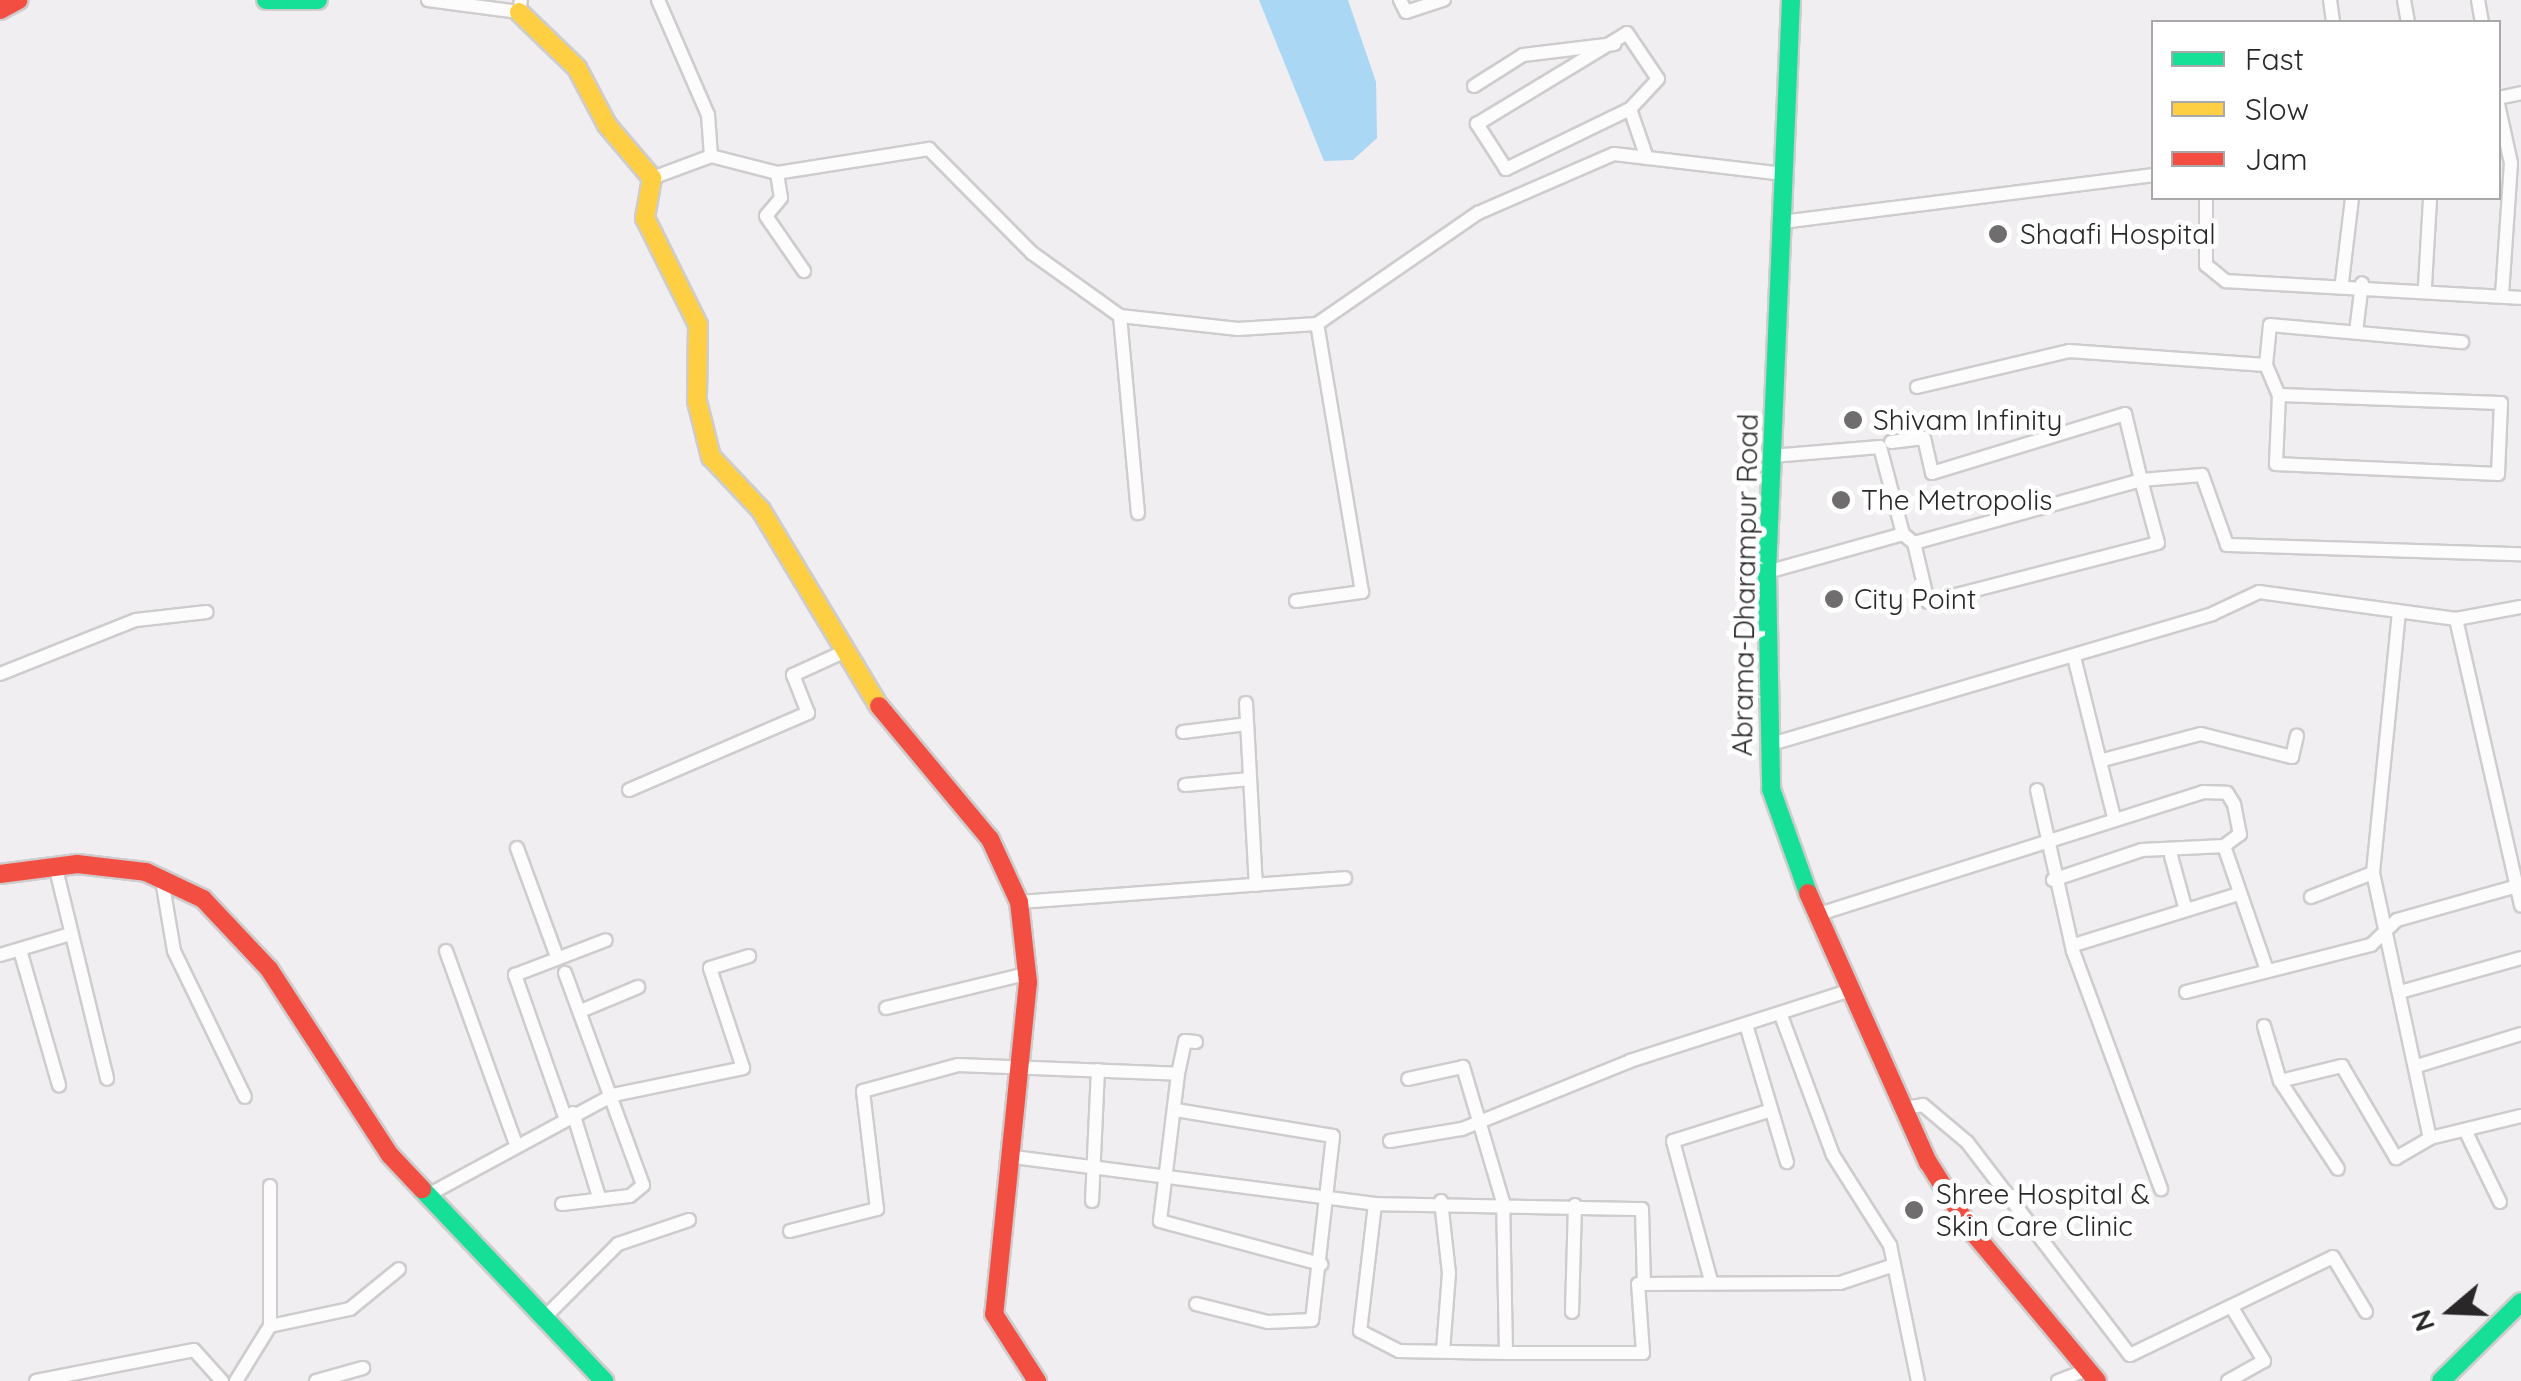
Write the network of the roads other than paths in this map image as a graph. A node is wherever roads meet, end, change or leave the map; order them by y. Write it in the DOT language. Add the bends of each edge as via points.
graph roads {
  1 [pos="19,0"];
  2 [pos="266,0"];
  3 [pos="318,0"];
  4 [pos="428,0"];
  5 [pos="658,0"];
  6 [pos="1400,0"];
  7 [pos="1444,0"];
  8 [pos="1791,0"];
  9 [pos="520,6"];
  10 [pos="0,10"];
  11 [pos="1614,44"];
  12 [pos="1474,86"];
  13 [pos="1630,109"];
  14 [pos="2501,115"];
  15 [pos="711,156"];
  16 [pos="1646,158"];
  17 [pos="777,173"];
  18 [pos="1784,174"];
  19 [pos="2151,175"];
  20 [pos="652,178"];
  21 [pos="2206,200"];
  22 [pos="2352,200"];
  23 [pos="2430,200"];
  24 [pos="1782,222"];
  25 [pos="804,271"];
  26 [pos="2342,282"];
  27 [pos="2362,283"];
  28 [pos="2425,286"];
  29 [pos="2502,296"];
  30 [pos="2521,298"];
  31 [pos="1120,316"];
  32 [pos="1317,324"];
  33 [pos="2356,332"];
  34 [pos="2462,342"];
  35 [pos="2266,365"];
  36 [pos="1917,387"];
  37 [pos="2279,396"];
  38 [pos="1891,442"];
  39 [pos="1772,456"];
  40 [pos="2141,480"];
  41 [pos="1138,513"];
  42 [pos="1908,538"];
  43 [pos="2521,554"];
  44 [pos="1767,572"];
  45 [pos="1296,601"];
  46 [pos="2521,607"];
  47 [pos="206,612"];
  48 [pos="2399,612"];
  49 [pos="2456,619"];
  50 [pos="841,653"];
  51 [pos="2074,657"];
  52 [pos="0,674"];
  53 [pos="1246,703"];
  54 [pos="1247,724"];
  55 [pos="1183,732"];
  56 [pos="2297,736"];
  57 [pos="1768,745"];
  58 [pos="2103,760"];
  59 [pos="1250,779"];
  60 [pos="1185,785"];
  61 [pos="630,790"];
  62 [pos="2037,790"];
  63 [pos="2114,818"];
  64 [pos="2046,842"];
  65 [pos="2224,846"];
  66 [pos="517,848"];
  67 [pos="2171,856"];
  68 [pos="56,866"];
  69 [pos="2373,873"];
  70 [pos="0,874"];
  71 [pos="1345,878"];
  72 [pos="162,880"];
  73 [pos="2053,880"];
  74 [pos="1256,885"];
  75 [pos="2517,886"];
  76 [pos="2239,894"];
  77 [pos="2312,896"];
  78 [pos="1019,902"];
  79 [pos="2521,906"];
  80 [pos="2185,908"];
  81 [pos="1816,915"];
  82 [pos="2386,933"];
  83 [pos="67,935"];
  84 [pos="606,940"];
  85 [pos="2074,945"];
  86 [pos="20,950"];
  87 [pos="446,951"];
  88 [pos="0,955"];
  89 [pos="749,956"];
  90 [pos="558,957"];
  91 [pos="2521,958"];
  92 [pos="2266,967"];
  93 [pos="565,973"];
  94 [pos="1026,974"];
  95 [pos="638,988"];
  96 [pos="1848,991"];
  97 [pos="2186,992"];
  98 [pos="2400,992"];
  99 [pos="886,1008"];
  100 [pos="581,1011"];
  101 [pos="1782,1018"];
  102 [pos="2264,1026"];
  103 [pos="1746,1028"];
  104 [pos="2521,1034"];
  105 [pos="1196,1042"];
  106 [pos="2416,1066"];
  107 [pos="1014,1067"];
  108 [pos="1098,1070"];
  109 [pos="1178,1074"];
  110 [pos="107,1079"];
  111 [pos="1408,1079"];
  112 [pos="2280,1081"];
  113 [pos="59,1085"];
  114 [pos="614,1096"];
  115 [pos="246,1097"];
  116 [pos="1902,1108"];
  117 [pos="1176,1110"];
  118 [pos="1768,1111"];
  119 [pos="569,1115"];
  120 [pos="2521,1116"];
  121 [pos="1479,1120"];
  122 [pos="2465,1130"];
  123 [pos="2430,1138"];
  124 [pos="515,1142"];
  125 [pos="1390,1142"];
  126 [pos="1014,1157"];
  127 [pos="1787,1162"];
  128 [pos="2338,1168"];
  129 [pos="1096,1170"];
  130 [pos="1167,1178"];
  131 [pos="270,1186"];
  132 [pos="2161,1189"];
  133 [pos="426,1196"];
  134 [pos="1328,1196"];
  135 [pos="599,1197"];
  136 [pos="1092,1201"];
  137 [pos="1441,1201"];
  138 [pos="1503,1202"];
  139 [pos="2500,1202"];
  140 [pos="562,1204"];
  141 [pos="1374,1204"];
  142 [pos="1575,1205"];
  143 [pos="689,1220"];
  144 [pos="790,1231"];
  145 [pos="1322,1264"];
  146 [pos="1891,1266"];
  147 [pos="399,1269"];
  148 [pos="1711,1281"];
  149 [pos="1644,1284"];
  150 [pos="2521,1302"];
  151 [pos="1196,1304"];
  152 [pos="2231,1306"];
  153 [pos="1572,1312"];
  154 [pos="2366,1312"];
  155 [pos="546,1316"];
  156 [pos="270,1326"];
  157 [pos="1443,1351"];
  158 [pos="1506,1353"];
  159 [pos="362,1368"];
  160 [pos="2092,1376"];
  161 [pos="36,1381"];
  162 [pos="222,1381"];
  163 [pos="236,1381"];
  164 [pos="316,1381"];
  165 [pos="604,1381"];
  166 [pos="1037,1381"];
  167 [pos="1918,1381"];
  168 [pos="2058,1381"];
  169 [pos="2228,1381"];
  170 [pos="2441,1381"];
  1 -- 10 [label="street"];
  2 -- 3 [label="street"];
  4 -- 9 [label="street"];
  5 -- 15 [label="street" via="708,115"];
  6 -- 7 [label="street" via="1406,12"];
  8 -- 18 [label="street, Abrama-Dharampur Road"];
  9 -- 20 [label="street" via="578,68 607,124"];
  11 -- 12 [label="street" via="1523,54"];
  11 -- 13 [label="street" via="1627,33 1658,80"];
  11 -- 13 [label="street" via="1477,124 1506,170"];
  13 -- 16 [label="street"];
  14 -- 29 [label="street" via="2511,163"];
  15 -- 17 [label="street"];
  15 -- 20 [label="street"];
  16 -- 18 [label="street"];
  16 -- 32 [label="street" via="1614,154 1478,213"];
  17 -- 25 [label="street" via="781,198 766,216"];
  17 -- 31 [label="street" via="929,149 1032,253"];
  18 -- 24 [label="street, Abrama-Dharampur Road"];
  19 -- 24 [label="street"];
  20 -- 50 [label="street" via="645,218 698,325 697,402 711,457 761,510"];
  21 -- 26 [label="street" via="2208,271 2226,281"];
  22 -- 26 [label="street"];
  23 -- 28 [label="street"];
  24 -- 39 [label="street, Abrama-Dharampur Road"];
  26 -- 27 [label="street"];
  27 -- 28 [label="street"];
  27 -- 33 [label="street"];
  28 -- 29 [label="street"];
  29 -- 30 [label="street"];
  31 -- 32 [label="street" via="1238,329"];
  31 -- 41 [label="street"];
  32 -- 45 [label="street" via="1362,592"];
  33 -- 34 [label="street"];
  33 -- 35 [label="street" via="2270,324"];
  35 -- 36 [label="street" via="2069,351"];
  35 -- 37 [label="street"];
  37 -- 37 [label="street" via="2271,454 2288,469 2498,474 2500,403"];
  38 -- 40 [label="street" via="1924,438 1932,473 2124,414"];
  39 -- 42 [label="street" via="1880,447"];
  39 -- 44 [label="street, Abrama-Dharampur Road"];
  40 -- 42 [label="street"];
  40 -- 42 [label="street" via="2158,544 1928,602"];
  40 -- 43 [label="street" via="2202,475 2227,545"];
  42 -- 44 [label="street"];
  44 -- 57 [label="street, Abrama-Dharampur Road"];
  46 -- 49 [label="street"];
  47 -- 52 [label="street" via="136,620"];
  48 -- 49 [label="street"];
  48 -- 51 [label="street" via="2259,592"];
  48 -- 69 [label="street"];
  49 -- 75 [label="street"];
  50 -- 61 [label="street" via="793,675 808,714"];
  50 -- 78 [label="street" via="920,765 990,839"];
  51 -- 57 [label="street"];
  51 -- 58 [label="street"];
  53 -- 54 [label="street"];
  54 -- 55 [label="street"];
  54 -- 59 [label="street"];
  56 -- 58 [label="street" via="2292,757 2201,734"];
  57 -- 81 [label="street, Abrama-Dharampur Road" via="1770,789"];
  58 -- 63 [label="street"];
  59 -- 60 [label="street"];
  59 -- 74 [label="street"];
  62 -- 64 [label="street"];
  63 -- 64 [label="street"];
  63 -- 65 [label="street" via="2227,793 2240,834"];
  64 -- 73 [label="street"];
  64 -- 81 [label="street"];
  65 -- 67 [label="street"];
  65 -- 76 [label="street"];
  66 -- 90 [label="street"];
  67 -- 73 [label="street" via="2142,850"];
  67 -- 80 [label="street"];
  68 -- 70 [label="street"];
  68 -- 72 [label="street"];
  68 -- 83 [label="street"];
  69 -- 77 [label="street"];
  69 -- 82 [label="street"];
  71 -- 74 [label="street"];
  72 -- 115 [label="street" via="174,951"];
  72 -- 133 [label="street" via="203,899 269,968 390,1155"];
  73 -- 85 [label="street"];
  74 -- 78 [label="street"];
  75 -- 79 [label="street"];
  75 -- 82 [label="street" via="2398,920"];
  76 -- 80 [label="street"];
  76 -- 92 [label="street"];
  78 -- 94 [label="street"];
  80 -- 85 [label="street"];
  81 -- 96 [label="street, Abrama-Dharampur Road"];
  82 -- 92 [label="street" via="2371,945"];
  82 -- 98 [label="street"];
  83 -- 86 [label="street"];
  83 -- 110 [label="street"];
  84 -- 90 [label="street"];
  85 -- 132 [label="street"];
  86 -- 88 [label="street"];
  86 -- 113 [label="street"];
  87 -- 124 [label="street"];
  89 -- 114 [label="street" via="710,968 744,1068"];
  90 -- 119 [label="street" via="515,975"];
  91 -- 98 [label="street"];
  92 -- 97 [label="street"];
  93 -- 100 [label="street"];
  94 -- 99 [label="street"];
  94 -- 107 [label="street"];
  95 -- 100 [label="street"];
  96 -- 101 [label="street"];
  96 -- 116 [label="street, Abrama-Dharampur Road"];
  98 -- 106 [label="street"];
  100 -- 114 [label="street"];
  101 -- 103 [label="street"];
  101 -- 146 [label="street" via="1833,1154 1890,1245"];
  102 -- 112 [label="street"];
  103 -- 118 [label="street"];
  103 -- 121 [label="street"];
  104 -- 106 [label="street"];
  105 -- 109 [label="street" via="1185,1041"];
  106 -- 123 [label="street"];
  107 -- 108 [label="street"];
  107 -- 126 [label="street"];
  107 -- 144 [label="street" via="958,1066 862,1091 877,1209"];
  108 -- 109 [label="street"];
  108 -- 129 [label="street"];
  109 -- 117 [label="street"];
  111 -- 121 [label="street" via="1463,1068"];
  112 -- 123 [label="street" via="2342,1066 2396,1158"];
  112 -- 128 [label="street"];
  114 -- 119 [label="street"];
  114 -- 135 [label="street" via="643,1185 630,1196"];
  116 -- 152 [label="street" via="1923,1106 1966,1142 2130,1355"];
  116 -- 160 [label="street, Abrama-Dharampur Road" via="1970,1229"];
  117 -- 130 [label="street"];
  117 -- 134 [label="street" via="1334,1136"];
  118 -- 127 [label="street"];
  118 -- 148 [label="street" via="1673,1141"];
  119 -- 124 [label="street"];
  119 -- 135 [label="street"];
  120 -- 122 [label="street"];
  121 -- 125 [label="street"];
  121 -- 138 [label="street"];
  122 -- 123 [label="street"];
  122 -- 139 [label="street"];
  124 -- 133 [label="street"];
  126 -- 129 [label="street"];
  126 -- 166 [label="street" via="994,1314"];
  129 -- 130 [label="street"];
  129 -- 136 [label="street"];
  130 -- 134 [label="street"];
  130 -- 145 [label="street" via="1160,1222"];
  131 -- 156 [label="street"];
  133 -- 155 [label="street"];
  134 -- 141 [label="street"];
  134 -- 145 [label="street"];
  135 -- 140 [label="street"];
  137 -- 138 [label="street"];
  137 -- 141 [label="street"];
  137 -- 157 [label="street" via="1449,1273"];
  138 -- 142 [label="street"];
  138 -- 158 [label="street"];
  141 -- 157 [label="street" via="1360,1331 1400,1351"];
  142 -- 149 [label="street" via="1642,1209"];
  142 -- 153 [label="street"];
  143 -- 155 [label="street" via="618,1244"];
  145 -- 151 [label="street" via="1312,1320 1268,1322"];
  146 -- 148 [label="street" via="1840,1283"];
  146 -- 167 [label="street"];
  147 -- 156 [label="street" via="350,1309"];
  148 -- 149 [label="street"];
  149 -- 158 [label="street" via="1643,1353"];
  150 -- 170 [label="street"];
  152 -- 154 [label="street" via="2333,1256"];
  152 -- 169 [label="street" via="2264,1360"];
  155 -- 165 [label="street"];
  156 -- 163 [label="street"];
  157 -- 158 [label="street"];
  159 -- 164 [label="street"];
  160 -- 168 [label="street"];
  161 -- 162 [label="street" via="194,1350"];
}
